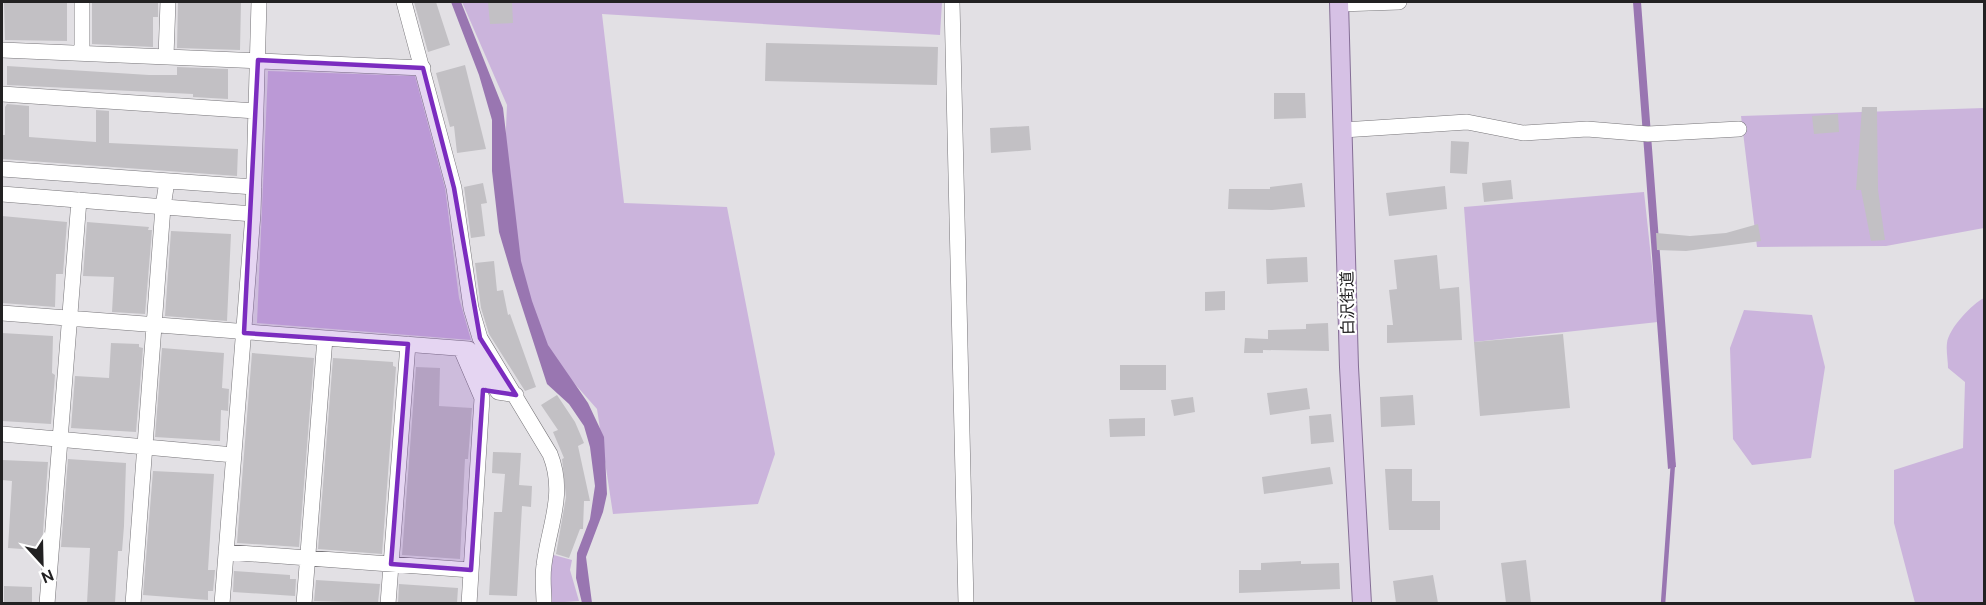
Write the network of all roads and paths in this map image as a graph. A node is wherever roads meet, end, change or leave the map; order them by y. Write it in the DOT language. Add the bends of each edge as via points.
graph roads {
  1 [pos="82,2"];
  2 [pos="168,2"];
  3 [pos="259,2"];
  4 [pos="404,2"];
  5 [pos="952,2"];
  6 [pos="1399,2"];
  7 [pos="1339,3"];
  8 [pos="2,50"];
  9 [pos="82,53"];
  10 [pos="166,56"];
  11 [pos="258,60"];
  12 [pos="423,68"];
  13 [pos="2,94"];
  14 [pos="256,111"];
  15 [pos="1739,129"];
  16 [pos="1342,130"];
  17 [pos="2,169"];
  18 [pos="167,181"];
  19 [pos="254,187"];
  20 [pos="2,194"];
  21 [pos="79,200"];
  22 [pos="163,207"];
  23 [pos="253,214"];
  24 [pos="2,313"];
  25 [pos="69,319"];
  26 [pos="154,325"];
  27 [pos="244,333"];
  28 [pos="325,338"];
  29 [pos="408,344"];
  30 [pos="460,349"];
  31 [pos="516,395"];
  32 [pos="2,434"];
  33 [pos="60,440"];
  34 [pos="145,447"];
  35 [pos="234,455"];
  36 [pos="226,552"];
  37 [pos="308,558"];
  38 [pos="391,564"];
  39 [pos="471,570"];
  40 [pos="47,603"];
  41 [pos="133,603"];
  42 [pos="222,603"];
  43 [pos="304,603"];
  44 [pos="388,603"];
  45 [pos="469,603"];
  46 [pos="544,603"];
  47 [pos="966,603"];
  48 [pos="1362,603"];
  1 -- 9 [label="street"];
  2 -- 10 [label="street"];
  3 -- 11 [label="street"];
  4 -- 12 [label="street"];
  5 -- 47 [label="street"];
  6 -- 7 [label="street"];
  7 -- 16 [label="main road, 白沢街道"];
  8 -- 9 [label="street"];
  9 -- 10 [label="street"];
  10 -- 11 [label="street"];
  11 -- 12 [label="street"];
  11 -- 14 [label="street"];
  12 -- 31 [label="street" via="454,189 471,308 480,338"];
  13 -- 14 [label="street"];
  14 -- 19 [label="street"];
  15 -- 16 [label="street" via="1648,134 1587,129 1523,133 1467,122"];
  16 -- 48 [label="main road, 白沢街道" via="1348,367"];
  17 -- 18 [label="street"];
  18 -- 19 [label="street"];
  18 -- 22 [label="street"];
  19 -- 23 [label="street"];
  20 -- 21 [label="street"];
  21 -- 22 [label="street"];
  21 -- 25 [label="street"];
  22 -- 23 [label="street"];
  22 -- 26 [label="street"];
  23 -- 27 [label="street"];
  24 -- 25 [label="street"];
  25 -- 26 [label="street"];
  25 -- 33 [label="street"];
  26 -- 27 [label="street"];
  26 -- 34 [label="street"];
  27 -- 28 [label="street"];
  27 -- 35 [label="street"];
  28 -- 29 [label="street"];
  28 -- 37 [label="street"];
  29 -- 30 [label="street"];
  29 -- 38 [label="street"];
  30 -- 31 [label="street" via="469,350 498,392"];
  30 -- 39 [label="street" via="482,398"];
  31 -- 46 [label="street" via="558,473 558,495 543,567"];
  32 -- 33 [label="street"];
  33 -- 34 [label="street"];
  33 -- 40 [label="street"];
  34 -- 35 [label="street"];
  34 -- 41 [label="street"];
  35 -- 36 [label="street"];
  36 -- 37 [label="street"];
  36 -- 42 [label="street"];
  37 -- 38 [label="street"];
  37 -- 43 [label="street"];
  38 -- 39 [label="street"];
  38 -- 44 [label="street"];
  39 -- 45 [label="street"];
}
